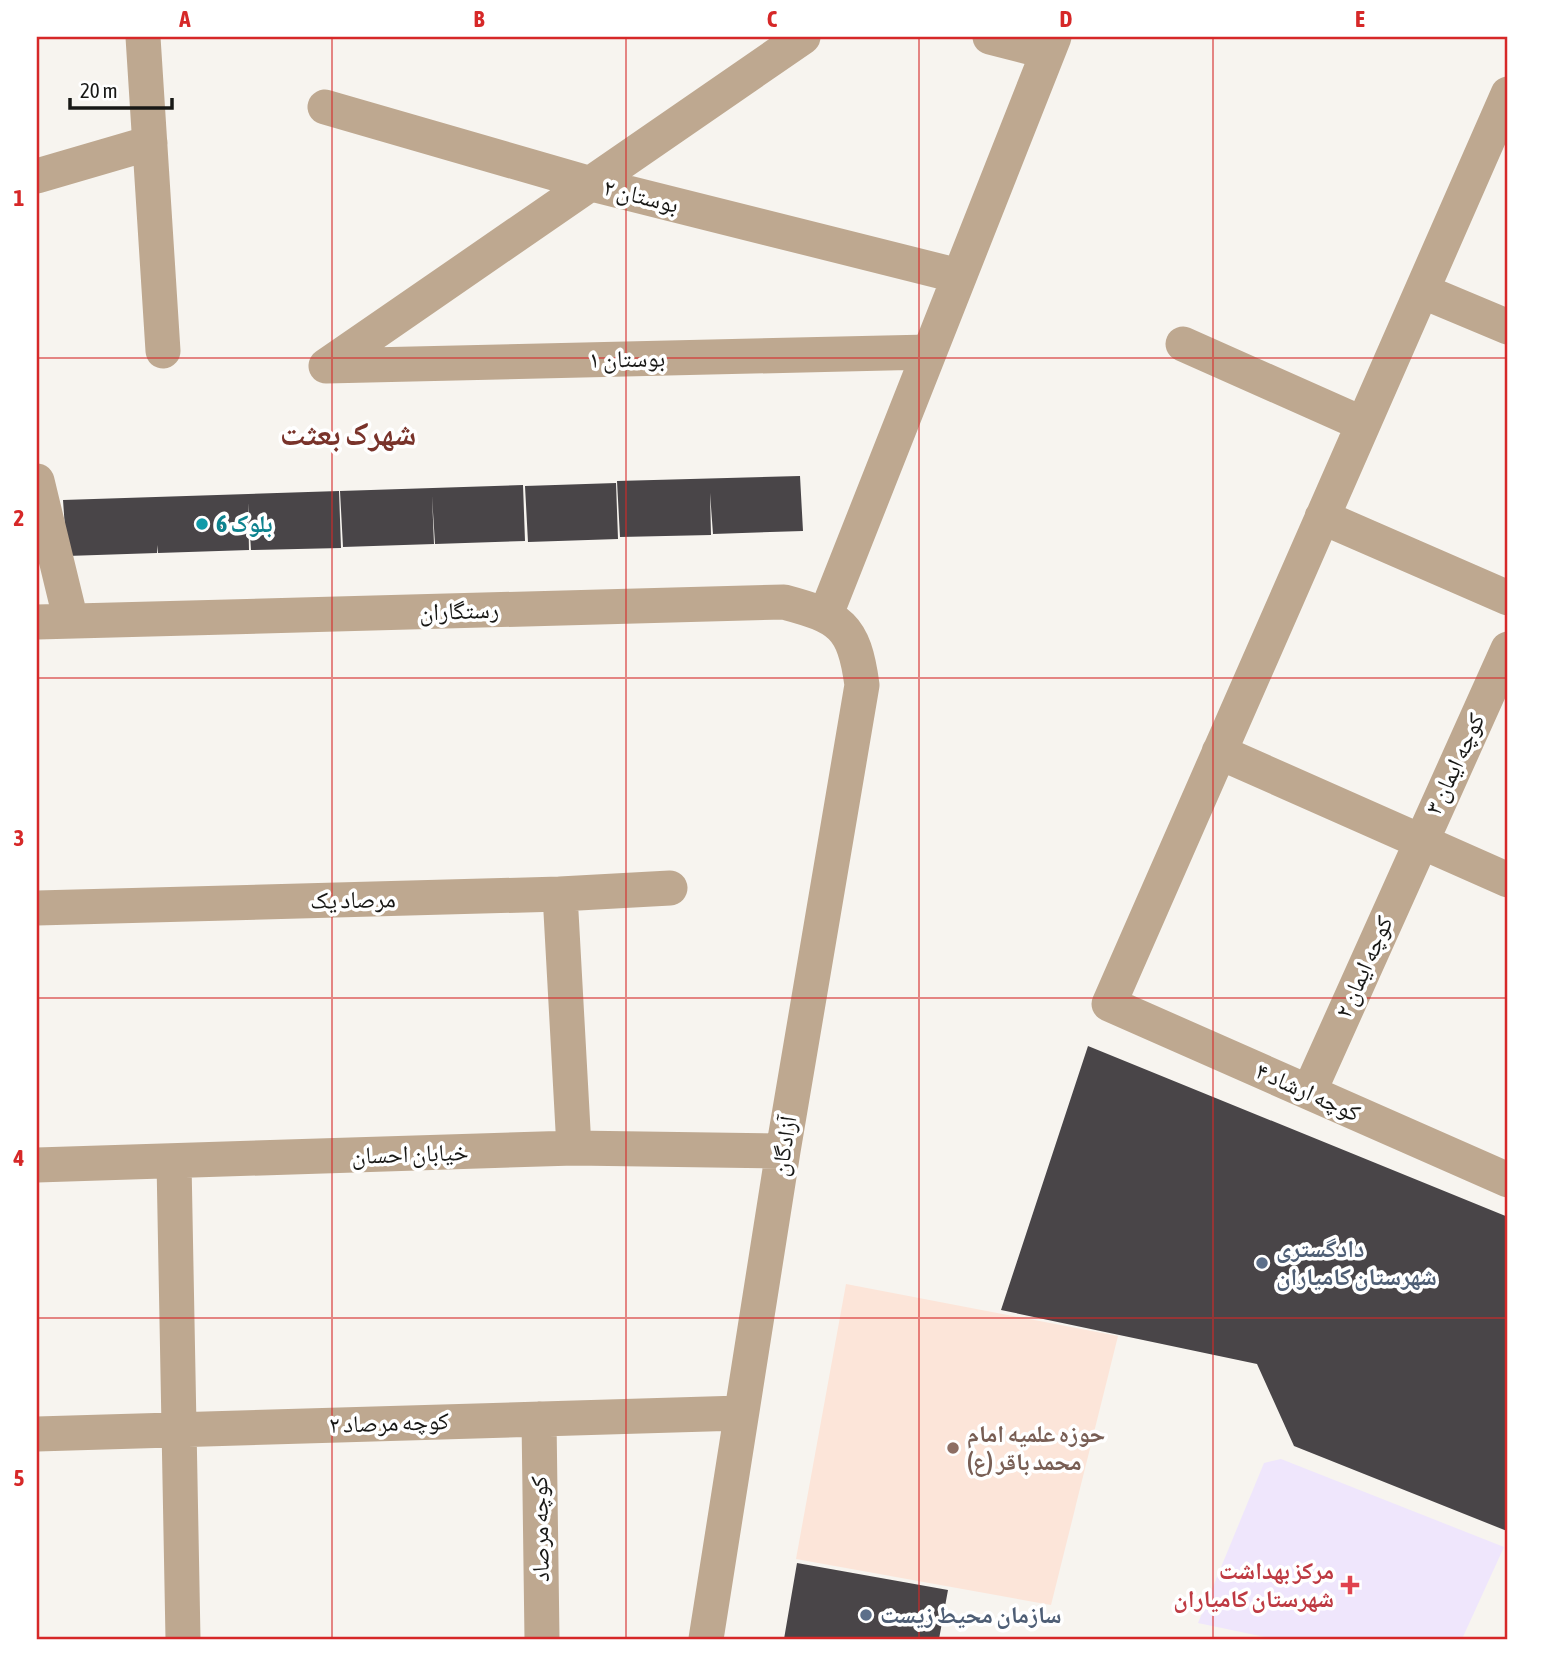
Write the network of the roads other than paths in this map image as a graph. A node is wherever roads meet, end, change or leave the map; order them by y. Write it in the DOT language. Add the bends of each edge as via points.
graph roads {
  1 [pos="143,37"];
  2 [pos="803,37"];
  3 [pos="990,37"];
  4 [pos="1051,45"];
  5 [pos="1508,94"];
  6 [pos="325,107"];
  7 [pos="150,143"];
  8 [pos="37,176"];
  9 [pos="588,183"];
  10 [pos="959,276"];
  11 [pos="1422,291"];
  12 [pos="1508,327"];
  13 [pos="1183,344"];
  14 [pos="163,351"];
  15 [pos="929,352"];
  16 [pos="1363,424"];
  17 [pos="37,481"];
  18 [pos="1322,517"];
  19 [pos="1508,598"];
  20 [pos="826,614"];
  21 [pos="54,621"];
  22 [pos="1508,649"];
  23 [pos="858,654"];
  24 [pos="1219,752"];
  25 [pos="1419,841"];
  26 [pos="1508,880"];
  27 [pos="670,888"];
  28 [pos="560,894"];
  29 [pos="37,908"];
  30 [pos="1309,1092"];
  31 [pos="574,1148"];
  32 [pos="783,1151"];
  33 [pos="174,1162"];
  34 [pos="37,1165"];
  35 [pos="1508,1180"];
  36 [pos="741,1413"];
  37 [pos="539,1419"];
  38 [pos="178,1429"];
  39 [pos="37,1434"];
  40 [pos="183,1639"];
  41 [pos="542,1639"];
  42 [pos="706,1639"];
  1 -- 7 [label="street"];
  2 -- 9 [label="street"];
  3 -- 4 [label="street"];
  4 -- 10 [label="street"];
  5 -- 11 [label="street"];
  6 -- 9 [label="street, بوستان ۲"];
  7 -- 8 [label="street"];
  7 -- 14 [label="street"];
  9 -- 10 [label="street, بوستان ۲"];
  9 -- 15 [label="street, بوستان ۱" via="326,366"];
  10 -- 15 [label="street"];
  11 -- 12 [label="street"];
  11 -- 16 [label="street"];
  13 -- 16 [label="street"];
  15 -- 20 [label="street"];
  16 -- 18 [label="street"];
  17 -- 21 [label="street"];
  18 -- 19 [label="street"];
  18 -- 24 [label="street"];
  20 -- 21 [label="street, رستگاران" via="784,602"];
  20 -- 23 [label="street, رستگاران" via="845,629"];
  22 -- 25 [label="street, کوچه ایمان ۳"];
  23 -- 32 [label="street, آزادگان" via="862,685"];
  24 -- 25 [label="street"];
  24 -- 30 [label="street, کوچه ارشاد ۴" via="1109,1004"];
  25 -- 26 [label="street"];
  25 -- 30 [label="street, کوچه ایمان ۲"];
  27 -- 28 [label="street, مرصاد یک"];
  28 -- 29 [label="street, مرصاد یک"];
  28 -- 31 [label="street"];
  30 -- 35 [label="street, کوچه ارشاد ۴"];
  31 -- 32 [label="street, خیابان احسان"];
  31 -- 33 [label="street, خیابان احسان"];
  32 -- 36 [label="street, آزادگان"];
  33 -- 34 [label="street, خیابان احسان"];
  33 -- 38 [label="street"];
  36 -- 37 [label="street, کوچه مرصاد ۲"];
  36 -- 42 [label="street, آزادگان"];
  37 -- 38 [label="street, کوچه مرصاد ۲"];
  37 -- 41 [label="street, کوچه مرصاد"];
  38 -- 39 [label="street, کوچه مرصاد ۲"];
  38 -- 40 [label="street"];
}
